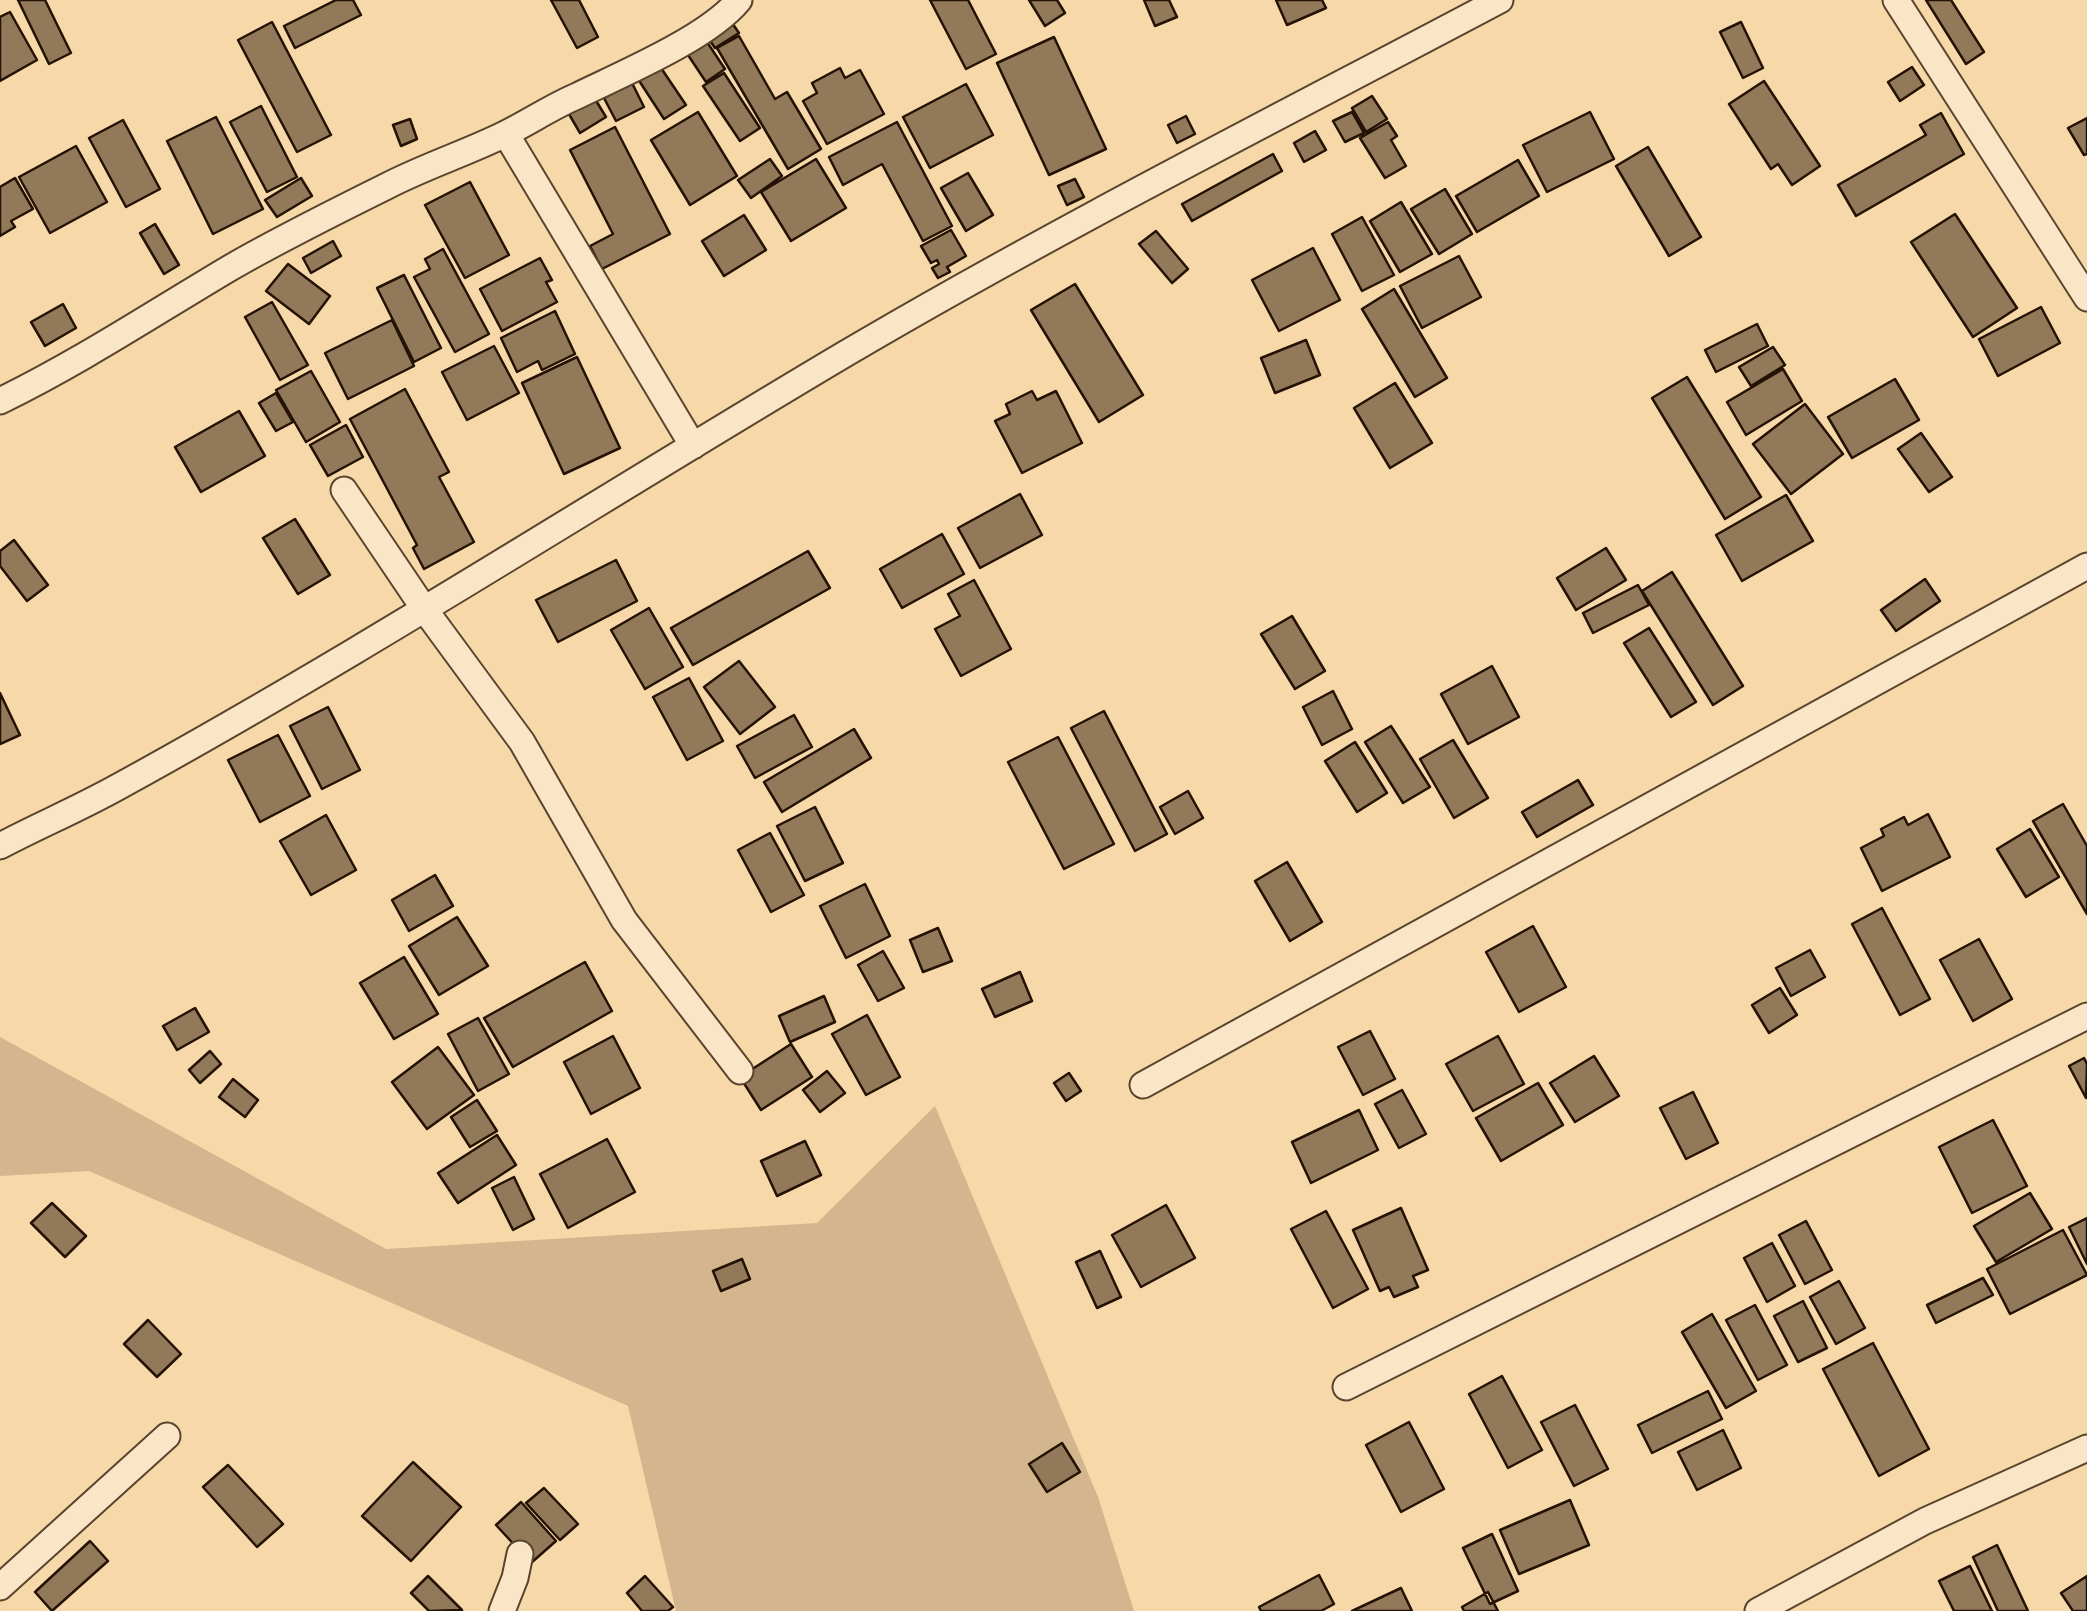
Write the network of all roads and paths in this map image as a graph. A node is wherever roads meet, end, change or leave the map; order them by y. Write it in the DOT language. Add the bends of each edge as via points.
graph roads {
  1 [pos="739,0"];
  2 [pos="1500,0"];
  3 [pos="1896,0"];
  4 [pos="506,134"];
  5 [pos="2087,298"];
  6 [pos="0,401"];
  7 [pos="692,446"];
  8 [pos="344,490"];
  9 [pos="2087,566"];
  10 [pos="425,610"];
  11 [pos="0,846"];
  12 [pos="2087,1016"];
  13 [pos="740,1071"];
  14 [pos="1142,1085"];
  15 [pos="1346,1388"];
  16 [pos="167,1436"];
  17 [pos="2087,1448"];
  18 [pos="520,1554"];
  19 [pos="0,1587"];
  20 [pos="502,1611"];
  21 [pos="1758,1611"];
  1 -- 4 [label="street" via="696,34"];
  2 -- 7 [label="street" via="1000,266"];
  3 -- 5 [label="street"];
  4 -- 6 [label="street" via="390,184 233,266"];
  4 -- 7 [label="street"];
  7 -- 10 [label="street"];
  8 -- 10 [label="street"];
  9 -- 14 [label="street"];
  10 -- 11 [label="street" via="113,790"];
  10 -- 13 [label="street" via="522,742 624,920"];
  12 -- 15 [label="street"];
  16 -- 19 [label="street"];
  17 -- 21 [label="street" via="1925,1522"];
  18 -- 20 [label="street"];
}
